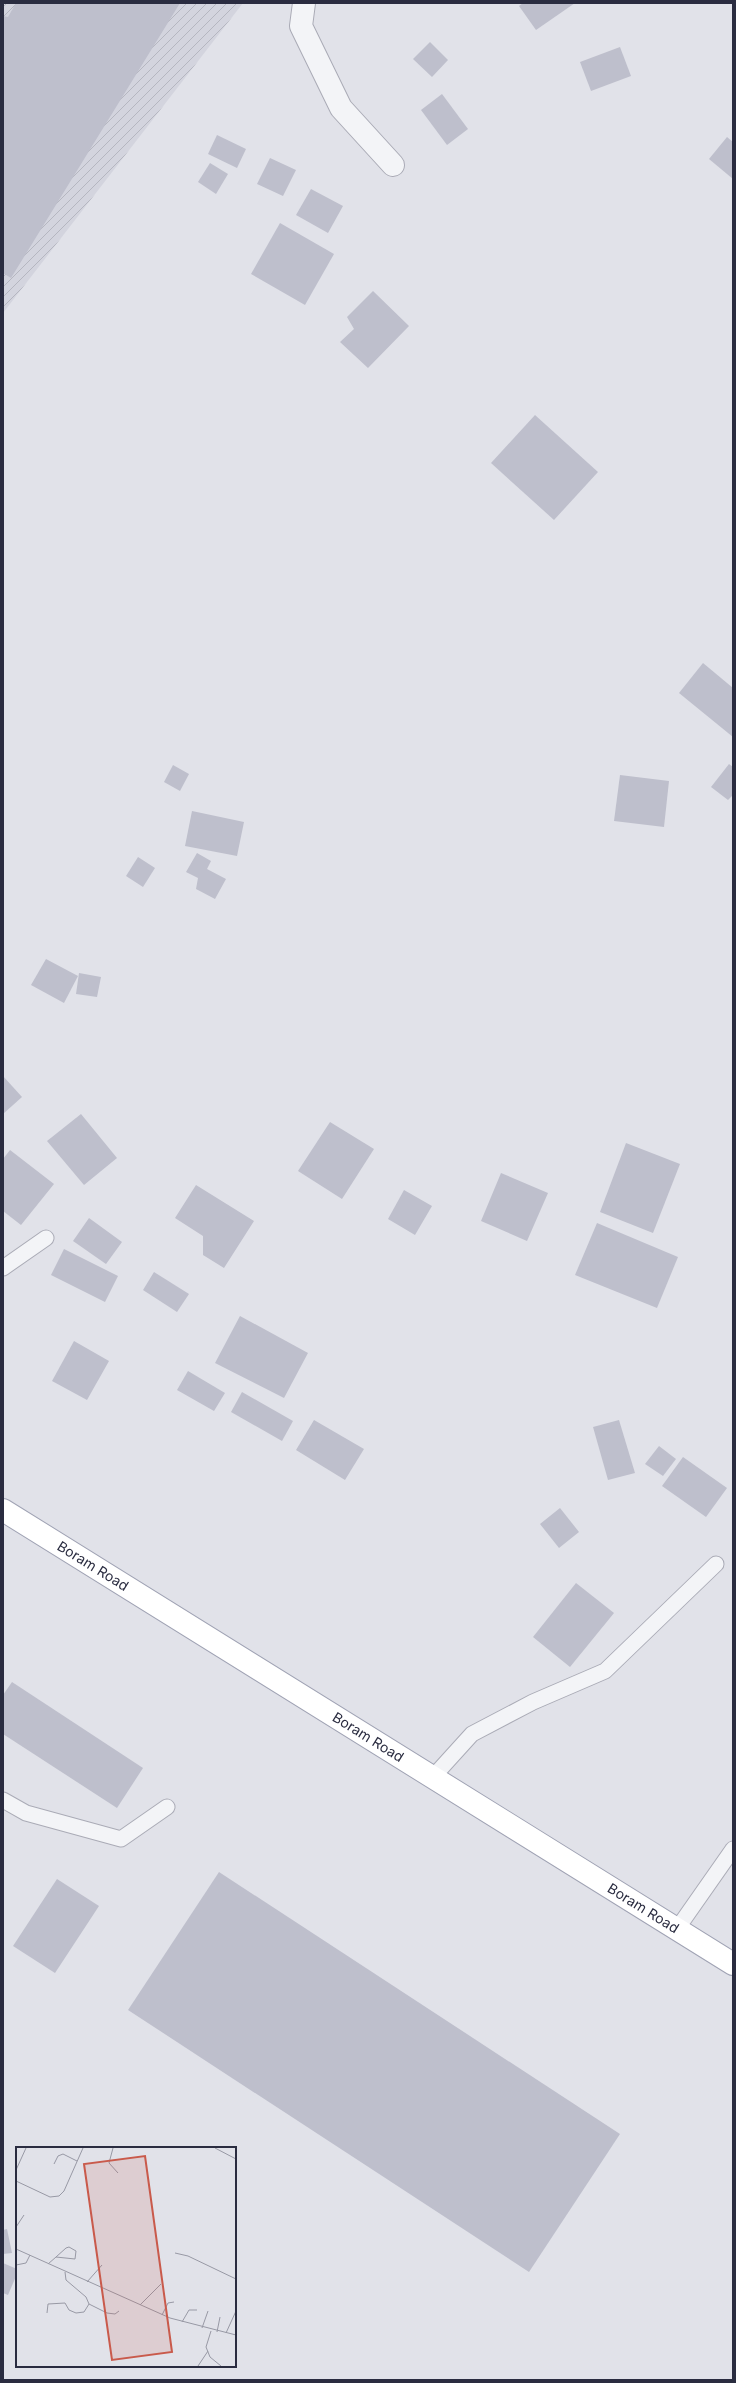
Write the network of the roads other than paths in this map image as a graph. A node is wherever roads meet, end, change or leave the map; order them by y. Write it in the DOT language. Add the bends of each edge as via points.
graph roads {
  1 [pos="304,3"];
  2 [pos="393,166"];
  3 [pos="46,1238"];
  4 [pos="3,1268"];
  5 [pos="3,1510"];
  6 [pos="716,1564"];
  7 [pos="433,1777"];
  8 [pos="3,1800"];
  9 [pos="167,1807"];
  10 [pos="733,1849"];
  11 [pos="677,1929"];
  12 [pos="733,1964"];
  1 -- 2 [label="street" via="301,26 341,108"];
  3 -- 4 [label="lane"];
  5 -- 7 [label="main road, Boram Road"];
  6 -- 7 [label="lane" via="606,1671 533,1702 472,1734"];
  7 -- 11 [label="main road, Boram Road"];
  8 -- 9 [label="lane" via="26,1813 121,1839"];
  10 -- 11 [label="lane"];
  11 -- 12 [label="main road, Boram Road"];
}
